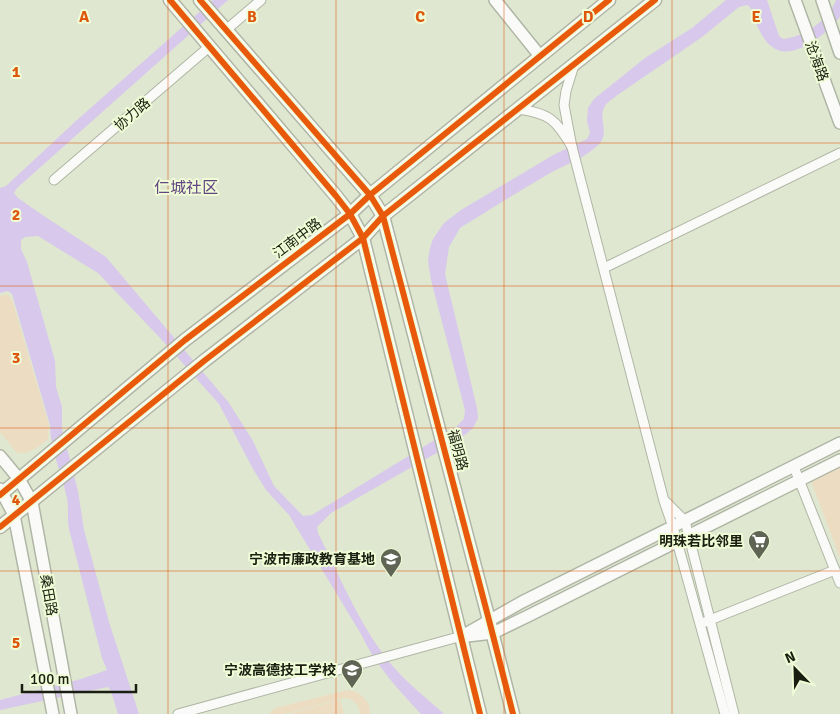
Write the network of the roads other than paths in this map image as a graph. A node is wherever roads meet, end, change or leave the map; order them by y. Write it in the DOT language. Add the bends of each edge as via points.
graph roads {
  1 [pos="200,0"];
  2 [pos="262,0"];
  3 [pos="496,0"];
  4 [pos="609,0"];
  5 [pos="656,0"];
  6 [pos="795,0"];
  7 [pos="822,0"];
  8 [pos="173,5"];
  9 [pos="226,30"];
  10 [pos="209,47"];
  11 [pos="840,53"];
  12 [pos="540,56"];
  13 [pos="574,65"];
  14 [pos="517,109"];
  15 [pos="840,123"];
  16 [pos="572,148"];
  17 [pos="840,153"];
  18 [pos="54,180"];
  19 [pos="370,195"];
  20 [pos="350,214"];
  21 [pos="383,216"];
  22 [pos="363,238"];
  23 [pos="604,268"];
  24 [pos="840,443"];
  25 [pos="0,456"];
  26 [pos="840,460"];
  27 [pos="794,467"];
  28 [pos="19,479"];
  29 [pos="800,480"];
  30 [pos="1,492"];
  31 [pos="664,500"];
  32 [pos="32,502"];
  33 [pos="14,515"];
  34 [pos="685,521"];
  35 [pos="0,527"];
  36 [pos="673,527"];
  37 [pos="690,536"];
  38 [pos="677,542"];
  39 [pos="835,570"];
  40 [pos="840,583"];
  41 [pos="710,619"];
  42 [pos="490,620"];
  43 [pos="700,624"];
  44 [pos="493,633"];
  45 [pos="462,636"];
  46 [pos="70,710"];
  47 [pos="53,712"];
  48 [pos="178,714"];
  49 [pos="480,714"];
  50 [pos="513,714"];
  51 [pos="725,714"];
  52 [pos="734,714"];
  1 -- 9 [label="main road, 福明路"];
  2 -- 9 [label="street"];
  3 -- 12 [label="main road"];
  4 -- 12 [label="main road, 江南中路"];
  5 -- 13 [label="main road"];
  6 -- 15 [label="main road, 沧海路"];
  7 -- 11 [label="main road, 沧海路"];
  8 -- 10 [label="main road"];
  9 -- 19 [label="main road, 福明路"];
  10 -- 18 [label="street, 协力路"];
  10 -- 20 [label="main road"];
  12 -- 19 [label="main road, 江南中路"];
  13 -- 14 [label="main road"];
  13 -- 16 [label="street" via="564,105"];
  14 -- 16 [label="street" via="545,115 560,129"];
  14 -- 21 [label="main road"];
  16 -- 23 [label="street"];
  17 -- 23 [label="street"];
  19 -- 20 [label="main road, 江南中路"];
  19 -- 21 [label="main road, 福明路"];
  20 -- 22 [label="main road"];
  20 -- 28 [label="main road, 江南中路" via="184,340"];
  21 -- 22 [label="main road"];
  21 -- 42 [label="main road, 福明路"];
  22 -- 32 [label="main road" via="204,361"];
  22 -- 45 [label="main road"];
  23 -- 31 [label="street"];
  24 -- 27 [label="main road"];
  25 -- 28 [label="main road, 桑田路"];
  26 -- 29 [label="main road"];
  27 -- 29 [label="street"];
  27 -- 34 [label="main road"];
  28 -- 30 [label="main road, 江南中路"];
  28 -- 32 [label="main road, 桑田路"];
  29 -- 37 [label="main road"];
  29 -- 39 [label="street"];
  30 -- 33 [label="main road, 桑田路"];
  31 -- 34 [label="street"];
  31 -- 36 [label="street"];
  32 -- 33 [label="main road"];
  32 -- 46 [label="main road, 桑田路"];
  33 -- 35 [label="main road"];
  33 -- 47 [label="main road, 桑田路"];
  34 -- 36 [label="main road"];
  34 -- 37 [label="street"];
  36 -- 38 [label="street"];
  36 -- 42 [label="main road"];
  37 -- 38 [label="main road"];
  37 -- 41 [label="street"];
  38 -- 43 [label="street"];
  38 -- 44 [label="main road"];
  39 -- 40 [label="street"];
  39 -- 41 [label="street"];
  41 -- 43 [label="street"];
  41 -- 52 [label="street"];
  42 -- 44 [label="main road, 福明路"];
  42 -- 45 [label="main road"];
  43 -- 51 [label="street"];
  44 -- 45 [label="main road"];
  44 -- 50 [label="main road, 福明路"];
  45 -- 48 [label="street"];
  45 -- 49 [label="main road"];
}
